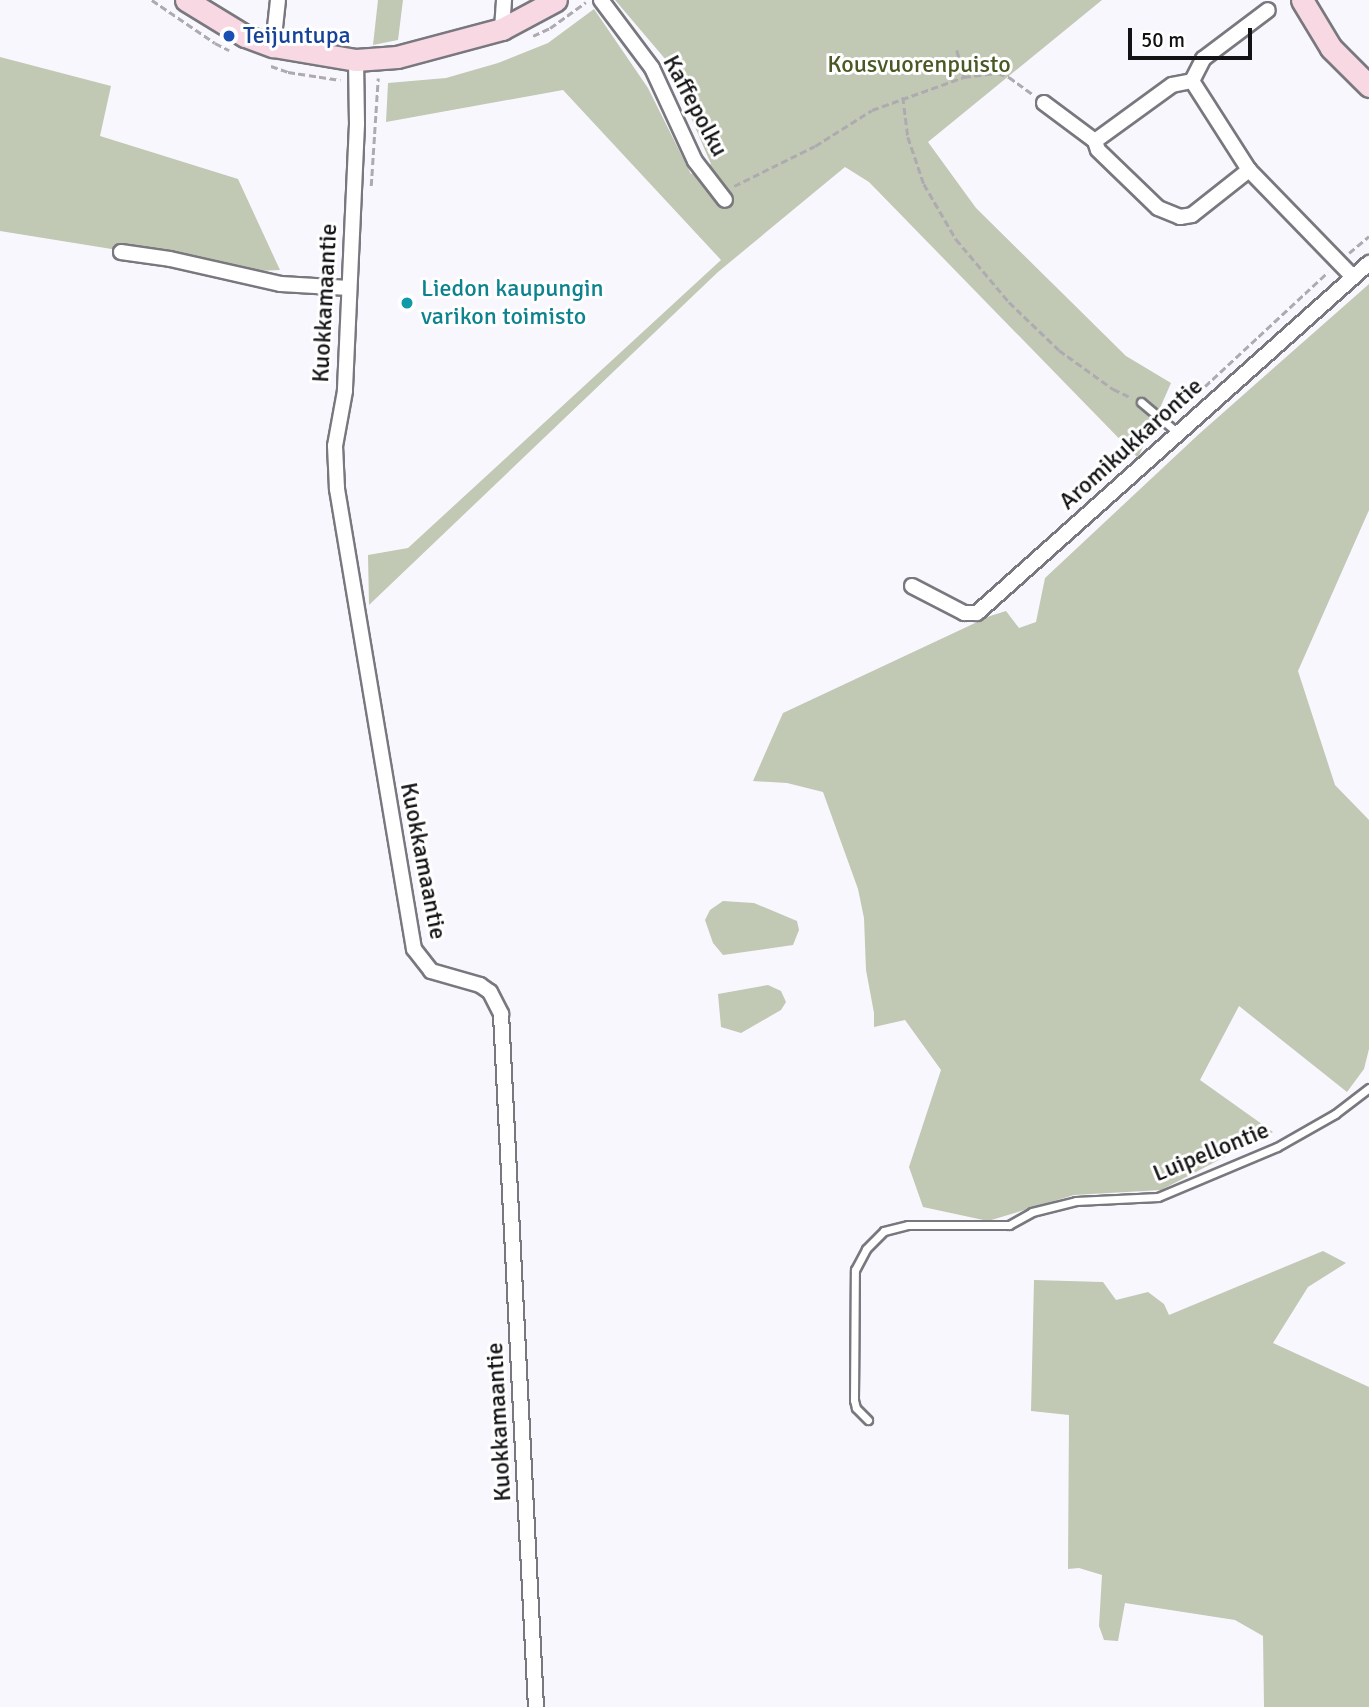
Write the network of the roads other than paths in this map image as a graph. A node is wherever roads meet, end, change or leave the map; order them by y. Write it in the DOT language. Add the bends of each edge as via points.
graph roads {
  1 [pos="186,0"];
  2 [pos="278,0"];
  3 [pos="504,0"];
  4 [pos="556,0"];
  5 [pos="601,0"];
  6 [pos="1302,0"];
  7 [pos="1268,10"];
  8 [pos="502,29"];
  9 [pos="273,46"];
  10 [pos="356,60"];
  11 [pos="1192,81"];
  12 [pos="1369,86"];
  13 [pos="1044,103"];
  14 [pos="1096,141"];
  15 [pos="1249,170"];
  16 [pos="725,200"];
  17 [pos="121,252"];
  18 [pos="1369,262"];
  19 [pos="1353,277"];
  20 [pos="349,288"];
  21 [pos="1141,402"];
  22 [pos="1178,433"];
  23 [pos="912,586"];
  24 [pos="1369,1088"];
  25 [pos="869,1420"];
  26 [pos="536,1707"];
  1 -- 9 [label="street" via="245,36"];
  2 -- 9 [label="street"];
  3 -- 8 [label="street"];
  4 -- 8 [label="street"];
  5 -- 16 [label="street, Kaffepolku" via="652,68 695,161"];
  6 -- 12 [label="street" via="1331,48"];
  7 -- 11 [label="street" via="1203,60"];
  8 -- 10 [label="street" via="397,57"];
  9 -- 10 [label="street"];
  10 -- 20 [label="street, Kuokkamaantie"];
  11 -- 14 [label="street" via="1172,85"];
  11 -- 15 [label="street"];
  13 -- 14 [label="street"];
  14 -- 15 [label="street" via="1097,150 1158,208 1180,217 1192,215"];
  15 -- 19 [label="street"];
  17 -- 20 [label="street" via="281,284"];
  18 -- 19 [label="street, Aromikukkarontie"];
  19 -- 22 [label="street, Aromikukkarontie"];
  20 -- 26 [label="street, Kuokkamaantie" via="345,391 335,446 337,489 414,949 431,971 472,981 490,992 503,1025"];
  21 -- 22 [label="lane"];
  22 -- 23 [label="street, Aromikukkarontie" via="977,612 964,612"];
  24 -- 25 [label="lane, Luipellontie" via="1335,1114 1277,1147 1158,1197 1076,1200 1032,1212 1009,1225 908,1225 884,1231 866,1249 855,1270 854,1400"];
}
